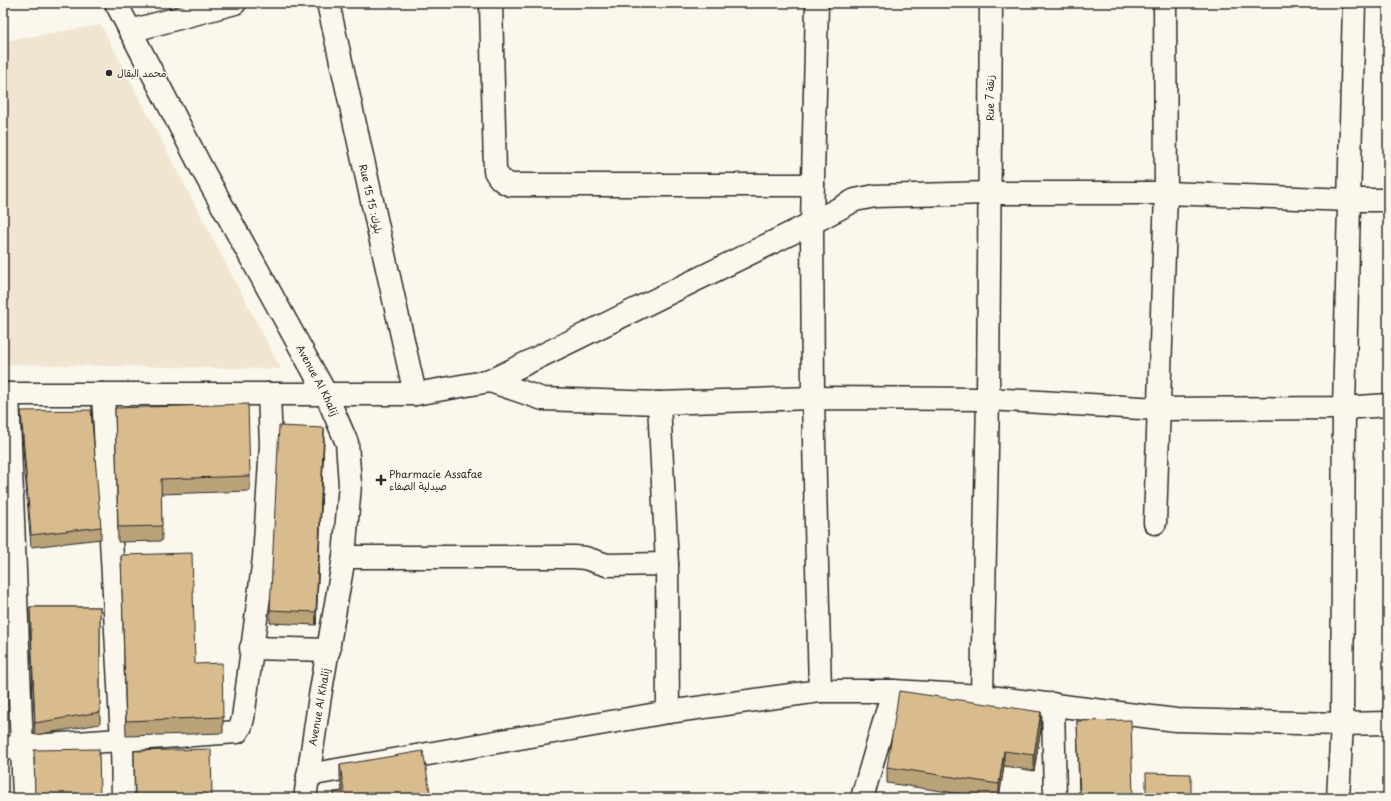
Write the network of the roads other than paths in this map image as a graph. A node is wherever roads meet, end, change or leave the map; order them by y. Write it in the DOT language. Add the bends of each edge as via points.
graph roads {
  1 [pos="116,3"];
  2 [pos="234,3"];
  3 [pos="328,3"];
  4 [pos="491,3"];
  5 [pos="816,3"];
  6 [pos="991,3"];
  7 [pos="1165,3"];
  8 [pos="1354,3"];
  9 [pos="130,31"];
  10 [pos="813,185"];
  11 [pos="990,193"];
  12 [pos="1166,193"];
  13 [pos="1349,200"];
  14 [pos="1388,200"];
  15 [pos="812,224"];
  16 [pos="490,381"];
  17 [pos="6,394"];
  18 [pos="103,394"];
  19 [pos="269,394"];
  20 [pos="326,394"];
  21 [pos="415,394"];
  22 [pos="813,398"];
  23 [pos="988,399"];
  24 [pos="659,403"];
  25 [pos="1388,405"];
  26 [pos="1344,408"];
  27 [pos="1158,409"];
  28 [pos="1155,523"];
  29 [pos="344,557"];
  30 [pos="667,564"];
  31 [pos="252,648"];
  32 [pos="329,650"];
  33 [pos="820,691"];
  34 [pos="893,691"];
  35 [pos="982,696"];
  36 [pos="1053,704"];
  37 [pos="668,712"];
  38 [pos="1388,723"];
  39 [pos="1342,724"];
  40 [pos="122,740"];
  41 [pos="13,747"];
  42 [pos="308,775"];
  43 [pos="24,798"];
  44 [pos="123,798"];
  45 [pos="305,798"];
  46 [pos="862,798"];
  47 [pos="1054,798"];
  48 [pos="1338,798"];
  1 -- 9 [label="street, Avenue Al Khalij"];
  2 -- 9 [label="street"];
  3 -- 21 [label="street, Rue 15 بلوك: 15"];
  4 -- 10 [label="street" via="495,171 504,183"];
  5 -- 10 [label="street"];
  6 -- 11 [label="street, Rue 7 زنقة"];
  7 -- 12 [label="street"];
  8 -- 13 [label="street"];
  9 -- 20 [label="street, Avenue Al Khalij" via="201,167"];
  10 -- 15 [label="street"];
  11 -- 12 [label="street"];
  11 -- 15 [label="street" via="875,196 855,200"];
  11 -- 23 [label="street, Rue 7 زنقة"];
  12 -- 13 [label="street"];
  12 -- 27 [label="street"];
  13 -- 14 [label="street"];
  13 -- 26 [label="street"];
  15 -- 16 [label="street"];
  15 -- 22 [label="street"];
  16 -- 21 [label="street"];
  16 -- 24 [label="street" via="543,399"];
  17 -- 18 [label="street"];
  17 -- 41 [label="street"];
  18 -- 19 [label="street"];
  18 -- 40 [label="street"];
  19 -- 20 [label="street"];
  19 -- 31 [label="street" via="271,446 264,558"];
  20 -- 21 [label="street"];
  20 -- 29 [label="street, Avenue Al Khalij" via="347,443 350,484"];
  22 -- 23 [label="street"];
  22 -- 24 [label="street"];
  22 -- 33 [label="street"];
  23 -- 27 [label="street"];
  23 -- 35 [label="street, Rue 7 زنقة"];
  24 -- 30 [label="street"];
  25 -- 26 [label="street"];
  26 -- 27 [label="street"];
  26 -- 39 [label="street"];
  27 -- 28 [label="street"];
  29 -- 30 [label="street" via="574,557 607,565"];
  29 -- 32 [label="street, Avenue Al Khalij"];
  30 -- 37 [label="street"];
  31 -- 32 [label="street"];
  31 -- 40 [label="street" via="243,718 237,732"];
  32 -- 42 [label="street, Avenue Al Khalij"];
  33 -- 34 [label="street"];
  33 -- 37 [label="street"];
  34 -- 35 [label="street"];
  34 -- 46 [label="street"];
  35 -- 36 [label="street"];
  36 -- 39 [label="street" via="1176,720"];
  36 -- 47 [label="street"];
  37 -- 42 [label="street"];
  38 -- 39 [label="street"];
  39 -- 48 [label="street"];
  40 -- 41 [label="street"];
  40 -- 44 [label="street"];
  41 -- 43 [label="street"];
  42 -- 45 [label="street, Avenue Al Khalij"];
}
